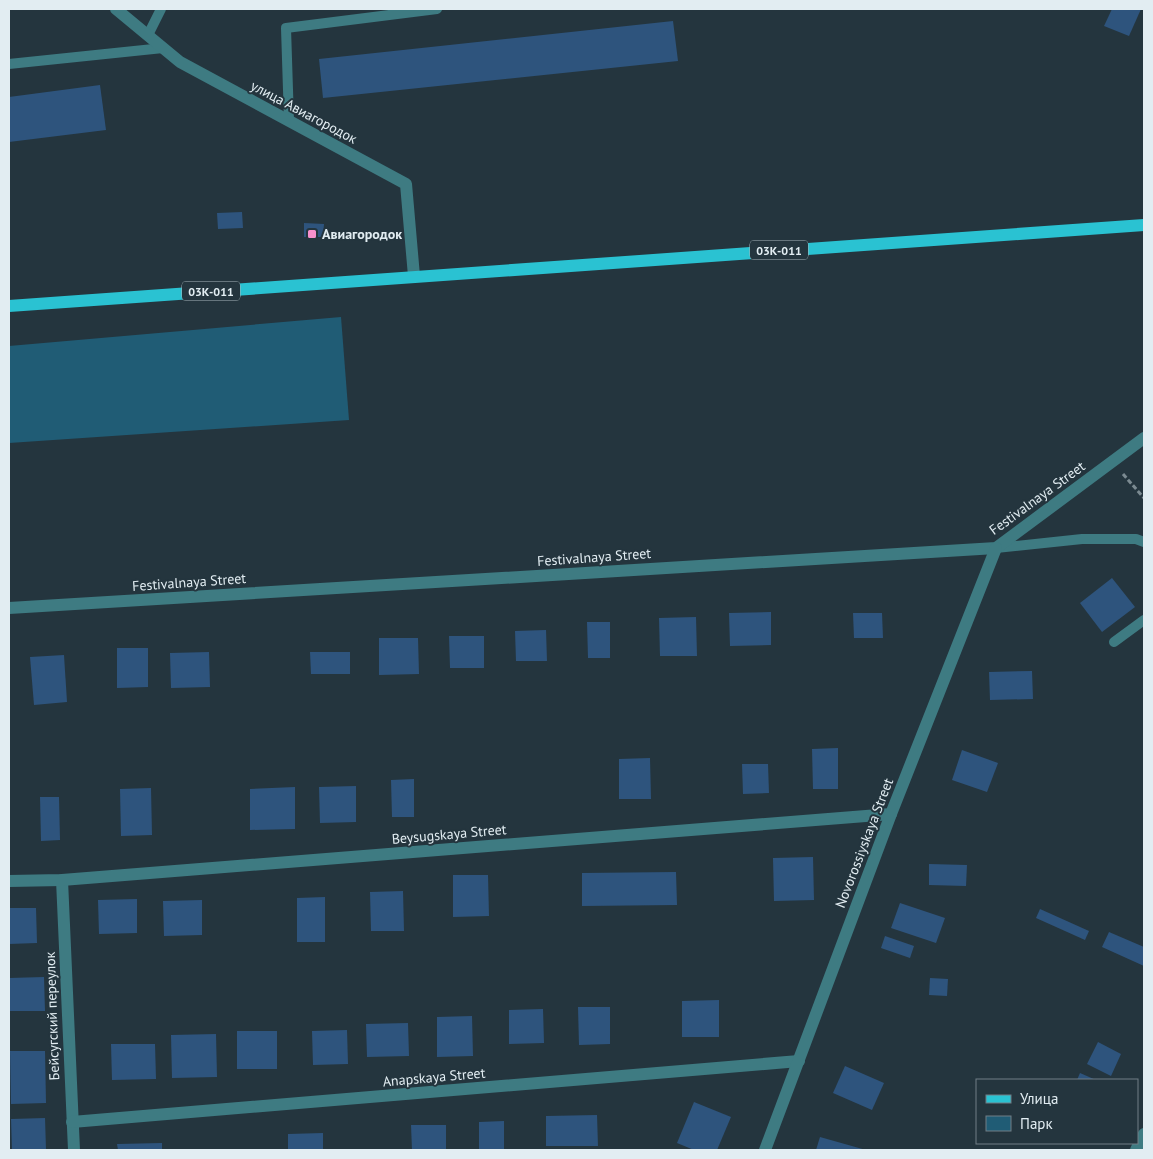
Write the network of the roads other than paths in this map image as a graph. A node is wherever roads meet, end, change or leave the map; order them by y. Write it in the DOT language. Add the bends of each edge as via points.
graph roads {
  1 [pos="116,9"];
  2 [pos="161,9"];
  3 [pos="437,9"];
  4 [pos="361,14"];
  5 [pos="148,35"];
  6 [pos="164,48"];
  7 [pos="9,64"];
  8 [pos="289,121"];
  9 [pos="1144,225"];
  10 [pos="414,276"];
  11 [pos="9,306"];
  12 [pos="1144,438"];
  13 [pos="1144,542"];
  14 [pos="996,548"];
  15 [pos="9,608"];
  16 [pos="1144,620"];
  17 [pos="1114,642"];
  18 [pos="891,814"];
  19 [pos="62,880"];
  20 [pos="9,881"];
  21 [pos="799,1061"];
  22 [pos="72,1122"];
  23 [pos="1144,1134"];
  24 [pos="74,1150"];
  25 [pos="765,1150"];
  26 [pos="1136,1150"];
  1 -- 5 [label="street, улица Авиагородок"];
  2 -- 5 [label="lane"];
  3 -- 4 [label="lane"];
  4 -- 8 [label="lane" via="286,28"];
  5 -- 6 [label="street, улица Авиагородок"];
  6 -- 7 [label="lane"];
  6 -- 8 [label="street, улица Авиагородок" via="180,62"];
  8 -- 10 [label="street, улица Авиагородок" via="406,184"];
  9 -- 10 [label="main road, 03К-011"];
  10 -- 11 [label="main road, 03К-011"];
  12 -- 14 [label="street, Festivalnaya Street"];
  13 -- 14 [label="lane" via="1136,539 1082,539"];
  14 -- 15 [label="street, Festivalnaya Street"];
  14 -- 18 [label="street, Novorossiyskaya Street"];
  16 -- 17 [label="lane"];
  18 -- 19 [label="street, Beysugskaya Street"];
  18 -- 21 [label="street, Novorossiyskaya Street"];
  19 -- 20 [label="street, Beysugskaya Street"];
  19 -- 22 [label="street, Бейсугский переулок"];
  21 -- 22 [label="street, Anapskaya Street"];
  21 -- 25 [label="street, Novorossiyskaya Street"];
  22 -- 24 [label="street, Бейсугский переулок"];
  23 -- 26 [label="street"];
}
